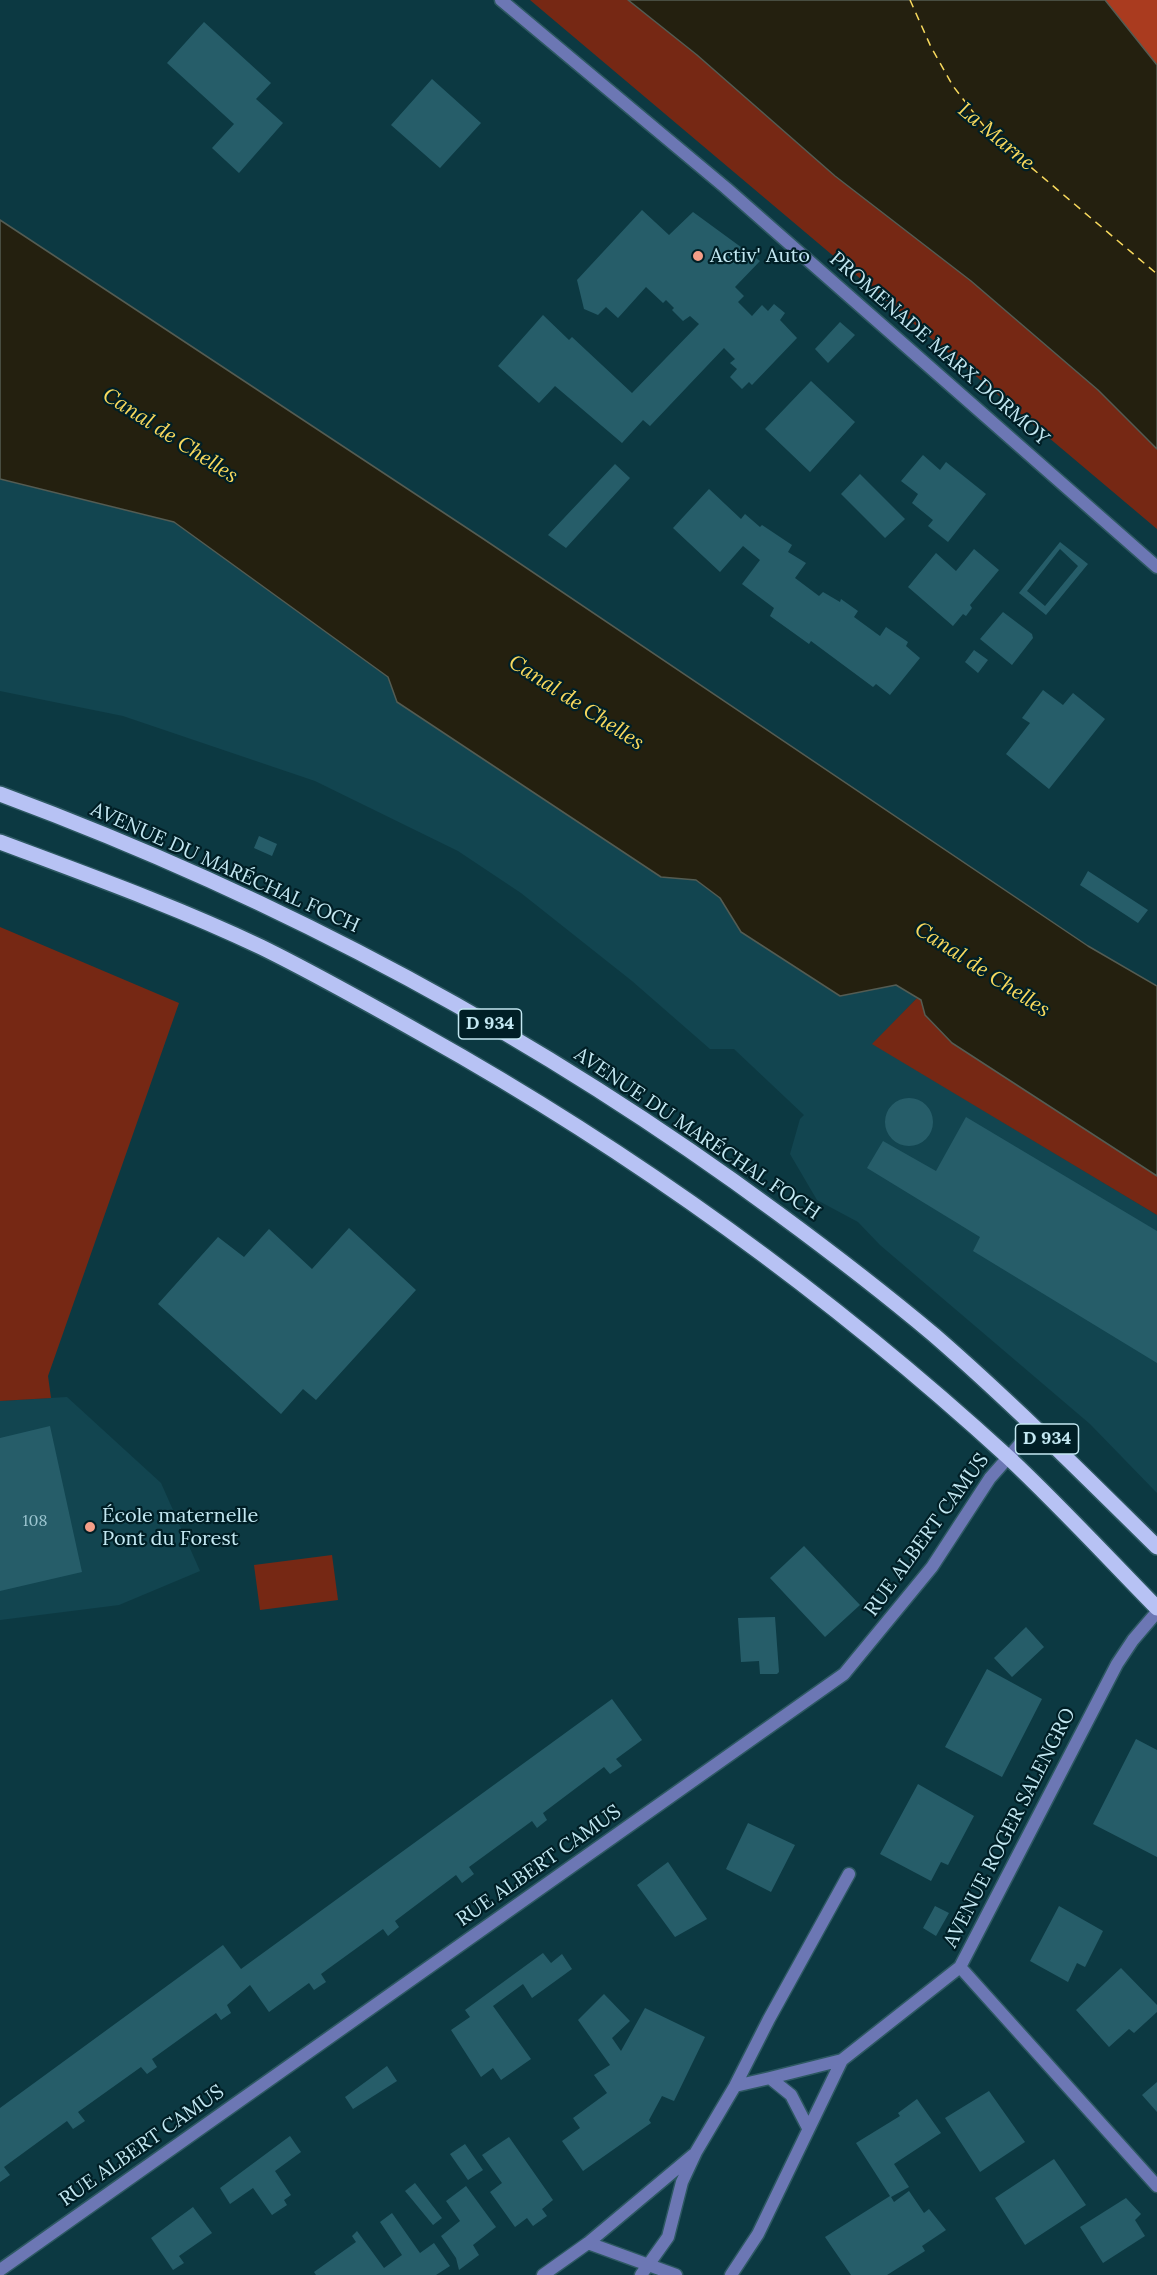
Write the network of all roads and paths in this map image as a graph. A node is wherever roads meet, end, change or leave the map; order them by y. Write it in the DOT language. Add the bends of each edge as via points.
graph roads {
  1 [pos="501,0"];
  2 [pos="1157,567"];
  3 [pos="0,794"];
  4 [pos="0,842"];
  5 [pos="1035,1427"];
  6 [pos="1008,1458"];
  7 [pos="1157,1547"];
  8 [pos="1157,1610"];
  9 [pos="849,1874"];
  10 [pos="960,1967"];
  11 [pos="842,2060"];
  12 [pos="770,2078"];
  13 [pos="735,2086"];
  14 [pos="808,2128"];
  15 [pos="696,2152"];
  16 [pos="1157,2186"];
  17 [pos="588,2243"];
  18 [pos="0,2270"];
  19 [pos="644,2270"];
  20 [pos="736,2273"];
  21 [pos="543,2275"];
  22 [pos="676,2275"];
  1 -- 2 [label="street, PROMENADE MARX DORMOY" via="726,188"];
  3 -- 5 [label="main road, AVENUE DU MARÉCHAL FOCH / D 934" via="140,849 311,926 596,1087 732,1179 933,1334"];
  4 -- 6 [label="main road, D 934" via="261,947 474,1063 674,1191 879,1346"];
  5 -- 6 [label="street, RUE ALBERT CAMUS"];
  5 -- 7 [label="main road, D 934"];
  6 -- 8 [label="main road, D 934"];
  6 -- 18 [label="street, RUE ALBERT CAMUS" via="990,1478 932,1567 844,1674"];
  8 -- 10 [label="street, AVENUE ROGER SALENGRO" via="1117,1664"];
  9 -- 13 [label="street"];
  10 -- 11 [label="street, AVENUE ROGER SALENGRO"];
  10 -- 16 [label="street"];
  11 -- 12 [label="street, AVENUE ROGER SALENGRO"];
  11 -- 14 [label="street, AVENUE ROGER SALENGRO"];
  12 -- 13 [label="street, AVENUE ROGER SALENGRO"];
  12 -- 14 [label="street" via="791,2095"];
  13 -- 15 [label="street"];
  14 -- 20 [label="street, AVENUE ROGER SALENGRO"];
  15 -- 17 [label="street"];
  15 -- 19 [label="street" via="682,2182 669,2237"];
  17 -- 19 [label="street"];
  17 -- 21 [label="street"];
  19 -- 22 [label="street"];
}
